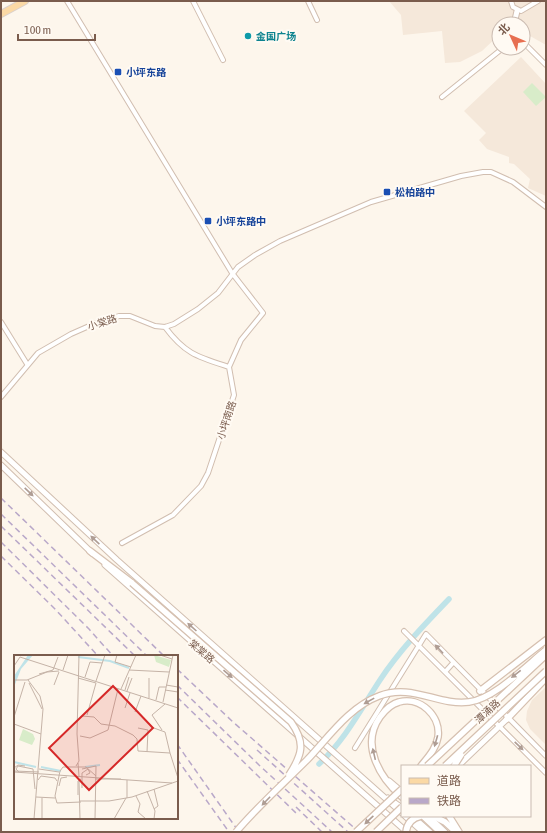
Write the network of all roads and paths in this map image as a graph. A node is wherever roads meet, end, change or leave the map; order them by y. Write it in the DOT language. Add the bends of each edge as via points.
graph roads {
  1 [pos="25,1"];
  2 [pos="67,1"];
  3 [pos="193,1"];
  4 [pos="308,1"];
  5 [pos="511,1"];
  6 [pos="538,1"];
  7 [pos="519,11"];
  8 [pos="1,14"];
  9 [pos="517,16"];
  10 [pos="317,20"];
  11 [pos="531,50"];
  12 [pos="493,56"];
  13 [pos="223,60"];
  14 [pos="546,65"];
  15 [pos="442,97"];
  16 [pos="546,207"];
  17 [pos="232,273"];
  18 [pos="1,322"];
  19 [pos="165,327"];
  20 [pos="27,364"];
  21 [pos="229,367"];
  22 [pos="1,397"];
  23 [pos="1,452"];
  24 [pos="1,465"];
  25 [pos="122,543"];
  26 [pos="90,551"];
  27 [pos="404,631"];
  28 [pos="546,640"];
  29 [pos="419,645"];
  30 [pos="546,650"];
  31 [pos="546,655"];
  32 [pos="453,664"];
  33 [pos="546,671"];
  34 [pos="444,672"];
  35 [pos="546,678"];
  36 [pos="480,691"];
  37 [pos="507,719"];
  38 [pos="499,727"];
  39 [pos="478,735"];
  40 [pos="355,748"];
  41 [pos="546,756"];
  42 [pos="422,765"];
  43 [pos="428,765"];
  44 [pos="446,765"];
  45 [pos="455,765"];
  46 [pos="459,765"];
  47 [pos="546,773"];
  48 [pos="382,774"];
  49 [pos="280,787"];
  50 [pos="401,790"];
  51 [pos="401,791"];
  52 [pos="380,794"];
  53 [pos="401,796"];
  54 [pos="401,806"];
  55 [pos="401,808"];
  56 [pos="401,812"];
  57 [pos="406,817"];
  58 [pos="413,817"];
  59 [pos="418,817"];
  60 [pos="423,817"];
  61 [pos="430,817"];
  62 [pos="435,817"];
  63 [pos="450,817"];
  64 [pos="236,832"];
  65 [pos="356,832"];
  66 [pos="376,832"];
  67 [pos="406,832"];
  68 [pos="423,832"];
  69 [pos="430,832"];
  70 [pos="440,832"];
  71 [pos="446,832"];
  72 [pos="456,832"];
  73 [pos="459,832"];
  1 -- 8 [label="main road"];
  2 -- 17 [label="street"];
  3 -- 13 [label="street"];
  4 -- 10 [label="street"];
  5 -- 7 [label="street" via="513,7"];
  6 -- 7 [label="street"];
  7 -- 9 [label="street"];
  11 -- 14 [label="street"];
  12 -- 15 [label="street"];
  16 -- 17 [label="street" via="492,172 474,173 370,202 280,241 247,260"];
  17 -- 19 [label="street" via="218,292 203,305"];
  17 -- 21 [label="street" via="263,313 241,340"];
  18 -- 20 [label="street"];
  19 -- 20 [label="street, 小棠路" via="130,316 108,319 72,334 38,353"];
  19 -- 21 [label="street" via="184,349 195,356"];
  20 -- 22 [label="street, 小棠路"];
  21 -- 25 [label="street, 小坪南路" via="234,395 208,473 201,486 173,515"];
  52 -- 23 [label="street, 棠棠路, one-way" via="117,560"];
  24 -- 26 [label="street, 棠棠路, one-way"];
  26 -- 49 [label="main road, bridge" via="132,583 292,722 301,749 297,762"];
  26 -- 67 [label="street, 棠棠路, one-way"];
  27 -- 29 [label="street"];
  28 -- 36 [label="main road"];
  32 -- 29 [label="street, one-way" via="426,634"];
  29 -- 34 [label="street"];
  29 -- 40 [label="street"];
  30 -- 49 [label="main road, one-way, bridge" via="481,699 460,702 403,692 378,696 353,713"];
  31 -- 43 [label="main road, 潭涌路, bridge"];
  32 -- 34 [label="street"];
  32 -- 36 [label="street"];
  33 -- 39 [label="main road, 潭涌路, bridge"];
  34 -- 38 [label="street"];
  35 -- 37 [label="main road"];
  36 -- 37 [label="street"];
  37 -- 38 [label="street"];
  37 -- 41 [label="street"];
  38 -- 46 [label="street"];
  38 -- 47 [label="street, one-way"];
  39 -- 44 [label="main road, 潭涌路, bridge"];
  39 -- 45 [label="main road, bridge"];
  48 -- 42 [label="main road, one-way" via="374,759 373,731 385,710 399,702 419,703 430,712 437,724 436,743 432,753"];
  48 -- 51 [label="street"];
  48 -- 53 [label="main road" via="389,786"];
  49 -- 64 [label="main road, one-way, bridge"];
  50 -- 65 [label="main road, one-way, bridge"];
  52 -- 54 [label="street"];
  52 -- 56 [label="street, 棠棠路"];
  55 -- 66 [label="main road, bridge"];
  57 -- 68 [label="street"];
  58 -- 69 [label="street"];
  59 -- 67 [label="main road, bridge" via="409,823"];
  60 -- 70 [label="main road"];
  61 -- 71 [label="street"];
  62 -- 72 [label="main road"];
  63 -- 73 [label="main road"];
}
